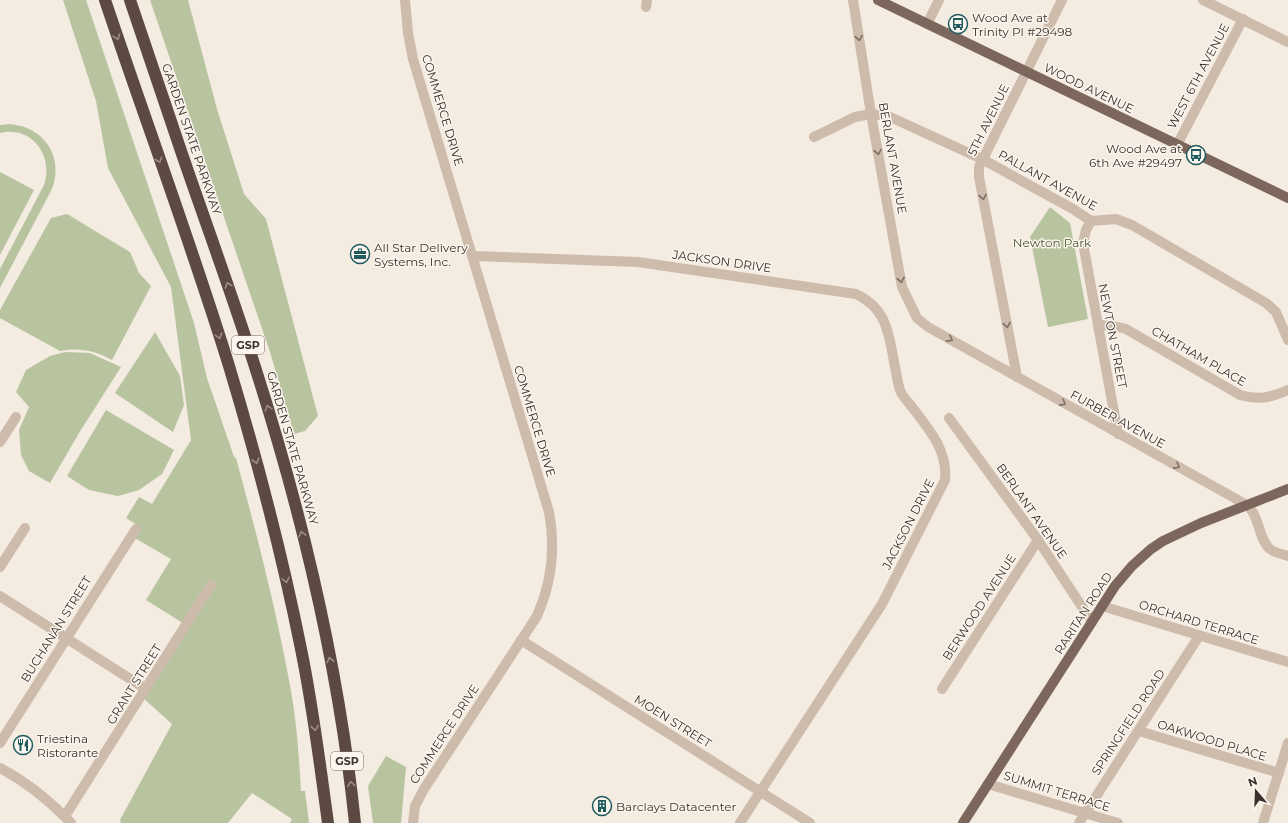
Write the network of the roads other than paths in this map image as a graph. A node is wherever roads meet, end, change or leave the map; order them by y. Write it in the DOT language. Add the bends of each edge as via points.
graph roads {
  1 [pos="105,0"];
  2 [pos="130,0"];
  3 [pos="405,0"];
  4 [pos="853,0"];
  5 [pos="878,0"];
  6 [pos="939,0"];
  7 [pos="1062,0"];
  8 [pos="1203,0"];
  9 [pos="1243,19"];
  10 [pos="927,24"];
  11 [pos="1288,42"];
  12 [pos="1027,72"];
  13 [pos="871,114"];
  14 [pos="814,137"];
  15 [pos="1177,145"];
  16 [pos="982,159"];
  17 [pos="1288,198"];
  18 [pos="1090,221"];
  19 [pos="473,256"];
  20 [pos="917,318"];
  21 [pos="1098,325"];
  22 [pos="1288,340"];
  23 [pos="1017,377"];
  24 [pos="1288,390"];
  25 [pos="16,417"];
  26 [pos="949,418"];
  27 [pos="1118,434"];
  28 [pos="0,442"];
  29 [pos="1288,489"];
  30 [pos="1247,505"];
  31 [pos="25,528"];
  32 [pos="136,529"];
  33 [pos="1038,540"];
  34 [pos="1288,556"];
  35 [pos="0,567"];
  36 [pos="211,585"];
  37 [pos="0,596"];
  38 [pos="1102,606"];
  39 [pos="1092,622"];
  40 [pos="1199,636"];
  41 [pos="66,637"];
  42 [pos="521,640"];
  43 [pos="1288,662"];
  44 [pos="146,689"];
  45 [pos="942,689"];
  46 [pos="1139,731"];
  47 [pos="0,743"];
  48 [pos="1288,743"];
  49 [pos="321,766"];
  50 [pos="0,768"];
  51 [pos="1278,774"];
  52 [pos="988,784"];
  53 [pos="761,792"];
  54 [pos="1086,813"];
  55 [pos="68,820"];
  56 [pos="324,823"];
  57 [pos="328,823"];
  58 [pos="355,823"];
  59 [pos="413,823"];
  60 [pos="740,823"];
  61 [pos="810,823"];
  62 [pos="963,823"];
  63 [pos="1080,823"];
  64 [pos="1118,823"];
  65 [pos="1263,823"];
  1 -- 49 [label="highway, GSP, one-way" via="211,310 248,429 302,650"];
  58 -- 2 [label="highway, GARDEN STATE PARKWAY / GSP, one-way" via="340,714 324,628 289,484 245,336"];
  3 -- 19 [label="street, COMMERCE DRIVE" via="413,59"];
  4 -- 13 [label="street, BERLANT AVENUE, one-way"];
  5 -- 10 [label="main road, WOOD AVENUE"];
  6 -- 10 [label="street"];
  7 -- 12 [label="street, 5TH AVENUE"];
  8 -- 9 [label="street"];
  9 -- 11 [label="street"];
  9 -- 15 [label="street, WEST 6TH AVENUE"];
  10 -- 12 [label="main road, WOOD AVENUE"];
  12 -- 15 [label="main road, WOOD AVENUE"];
  12 -- 16 [label="street, 5TH AVENUE"];
  13 -- 14 [label="street, PALLANT AVENUE" via="849,119"];
  13 -- 16 [label="street, PALLANT AVENUE" via="894,118"];
  13 -- 20 [label="street, BERLANT AVENUE, one-way" via="902,287"];
  15 -- 17 [label="main road, WOOD AVENUE"];
  16 -- 18 [label="street, PALLANT AVENUE"];
  16 -- 23 [label="street, 5TH AVENUE, one-way" via="979,177"];
  18 -- 21 [label="street, NEWTON STREET" via="1083,242"];
  18 -- 22 [label="street, PALLANT AVENUE" via="1110,218 1125,222 1266,303 1276,312"];
  19 -- 42 [label="street, COMMERCE DRIVE" via="552,527 553,558 548,588 537,616"];
  19 -- 53 [label="street, JACKSON DRIVE" via="638,262 856,294 866,298 877,309 886,324 900,390 934,436 941,450 946,470 945,480 882,604"];
  20 -- 23 [label="street, FURBER AVENUE, one-way" via="928,327"];
  21 -- 24 [label="street, CHATHAM PLACE" via="1126,329 1240,395 1254,399"];
  21 -- 27 [label="street, NEWTON STREET"];
  23 -- 27 [label="street, FURBER AVENUE, one-way"];
  25 -- 28 [label="street"];
  26 -- 33 [label="street, BERLANT AVENUE"];
  27 -- 30 [label="street, FURBER AVENUE, one-way"];
  29 -- 30 [label="main road, RARITAN ROAD"];
  30 -- 34 [label="street" via="1253,511 1269,548"];
  30 -- 38 [label="main road, RARITAN ROAD" via="1186,529 1151,549 1123,575"];
  31 -- 35 [label="street"];
  32 -- 41 [label="street, BUCHANAN STREET"];
  33 -- 39 [label="street, BERLANT AVENUE"];
  33 -- 45 [label="street, BERWOOD AVENUE"];
  36 -- 44 [label="street, GRANT STREET"];
  37 -- 41 [label="street"];
  38 -- 39 [label="main road, RARITAN ROAD"];
  38 -- 40 [label="street, ORCHARD TERRACE"];
  39 -- 52 [label="main road, RARITAN ROAD"];
  40 -- 43 [label="street, ORCHARD TERRACE"];
  40 -- 46 [label="street, SPRINGFIELD ROAD"];
  41 -- 44 [label="street"];
  41 -- 47 [label="street, BUCHANAN STREET"];
  42 -- 53 [label="street, MOEN STREET"];
  42 -- 59 [label="street, COMMERCE DRIVE" via="424,789 415,806"];
  44 -- 55 [label="street, GRANT STREET"];
  46 -- 51 [label="street, OAKWOOD PLACE"];
  46 -- 54 [label="street, SPRINGFIELD ROAD"];
  48 -- 51 [label="street"];
  49 -- 56 [label="highway"];
  49 -- 57 [label="highway, GSP"];
  50 -- 55 [label="street" via="37,792"];
  51 -- 65 [label="street"];
  52 -- 54 [label="street, SUMMIT TERRACE"];
  52 -- 62 [label="main road, RARITAN ROAD"];
  53 -- 60 [label="street, JACKSON DRIVE"];
  53 -- 61 [label="street, MOEN STREET"];
  54 -- 63 [label="street, SPRINGFIELD ROAD"];
  54 -- 64 [label="street, SUMMIT TERRACE"];
}
